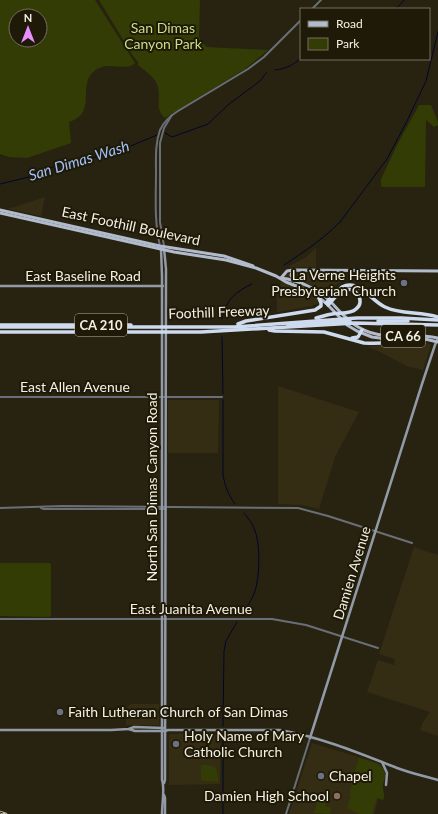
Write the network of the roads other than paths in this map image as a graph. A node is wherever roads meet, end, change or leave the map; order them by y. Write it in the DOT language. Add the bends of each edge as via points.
graph roads {
  1 [pos="321,0"];
  2 [pos="313,8"];
  3 [pos="300,21"];
  4 [pos="0,210"];
  5 [pos="0,213"];
  6 [pos="162,248"];
  7 [pos="293,270"];
  8 [pos="438,271"];
  9 [pos="281,278"];
  10 [pos="294,281"];
  11 [pos="0,286"];
  12 [pos="164,286"];
  13 [pos="319,298"];
  14 [pos="329,303"];
  15 [pos="350,318"];
  16 [pos="336,319"];
  17 [pos="438,320"];
  18 [pos="238,324"];
  19 [pos="213,328"];
  20 [pos="0,329"];
  21 [pos="157,329"];
  22 [pos="171,329"];
  23 [pos="197,329"];
  24 [pos="264,329"];
  25 [pos="362,331"];
  26 [pos="349,338"];
  27 [pos="406,339"];
  28 [pos="437,340"];
  29 [pos="0,397"];
  30 [pos="164,397"];
  31 [pos="222,397"];
  32 [pos="0,508"];
  33 [pos="162,508"];
  34 [pos="167,508"];
  35 [pos="376,531"];
  36 [pos="412,543"];
  37 [pos="0,619"];
  38 [pos="162,619"];
  39 [pos="166,619"];
  40 [pos="342,637"];
  41 [pos="378,648"];
  42 [pos="164,729"];
  43 [pos="0,730"];
  44 [pos="310,738"];
  45 [pos="382,761"];
  46 [pos="438,780"];
  47 [pos="386,785"];
  48 [pos="164,795"];
  49 [pos="162,814"];
  50 [pos="165,814"];
  51 [pos="286,814"];
  1 -- 2 [label="street"];
  3 -- 6 [label="street" via="264,57 173,114 158,135 156,221"];
  4 -- 6 [label="main road, East Foothill Boulevard"];
  5 -- 6 [label="main road, East Foothill Boulevard"];
  6 -- 9 [label="main road, East Foothill Boulevard" via="226,260"];
  6 -- 12 [label="main road, North San Dimas Canyon Road"];
  7 -- 8 [label="main road"];
  7 -- 9 [label="main road"];
  7 -- 10 [label="main road" via="291,275"];
  9 -- 10 [label="main road"];
  9 -- 13 [label="main road"];
  10 -- 14 [label="main road" via="316,290"];
  11 -- 12 [label="main road, East Baseline Road"];
  12 -- 30 [label="main road, North San Dimas Canyon Road"];
  13 -- 14 [label="main road"];
  13 -- 18 [label="highway" via="322,303 315,310"];
  14 -- 15 [label="highway" via="343,291 354,291 359,296 359,306"];
  14 -- 17 [label="highway" via="342,288 354,285 390,309"];
  14 -- 25 [label="main road, CA 66" via="347,325"];
  15 -- 16 [label="highway, Foothill Freeway / CA 210"];
  15 -- 16 [label="highway, Foothill Freeway / CA 210"];
  15 -- 17 [label="highway, Foothill Freeway / CA 210"];
  15 -- 17 [label="highway, Foothill Freeway / CA 210" via="377,316"];
  16 -- 18 [label="highway, Foothill Freeway / CA 210" via="316,318"];
  16 -- 19 [label="highway"];
  16 -- 24 [label="highway, Foothill Freeway / CA 210"];
  18 -- 19 [label="highway, Foothill Freeway / CA 210"];
  19 -- 23 [label="highway, Foothill Freeway / CA 210"];
  19 -- 23 [label="highway, Foothill Freeway / CA 210"];
  19 -- 24 [label="highway, Foothill Freeway / CA 210"];
  20 -- 21 [label="highway, Foothill Freeway / CA 210"];
  20 -- 21 [label="highway, Foothill Freeway / CA 210" via="33,332 132,332"];
  21 -- 22 [label="highway, Foothill Freeway / CA 210"];
  21 -- 22 [label="highway, Foothill Freeway / CA 210"];
  22 -- 23 [label="highway, Foothill Freeway / CA 210"];
  22 -- 23 [label="highway, Foothill Freeway / CA 210"];
  24 -- 26 [label="highway" via="324,332"];
  25 -- 26 [label="highway" via="358,338"];
  25 -- 27 [label="main road, CA 66" via="385,340"];
  25 -- 28 [label="main road, CA 66" via="385,336 419,335"];
  26 -- 27 [label="highway" via="377,344"];
  27 -- 28 [label="main road, CA 66"];
  28 -- 35 [label="main road, Damien Avenue"];
  29 -- 30 [label="street, East Allen Avenue"];
  30 -- 31 [label="street, East Allen Avenue"];
  30 -- 33 [label="main road, North San Dimas Canyon Road"];
  30 -- 34 [label="main road, North San Dimas Canyon Road"];
  32 -- 33 [label="street"];
  33 -- 34 [label="street"];
  33 -- 38 [label="main road, North San Dimas Canyon Road"];
  34 -- 35 [label="street" via="298,508"];
  34 -- 39 [label="main road, North San Dimas Canyon Road"];
  35 -- 36 [label="street"];
  35 -- 40 [label="main road, Damien Avenue"];
  37 -- 38 [label="street, East Juanita Avenue"];
  38 -- 39 [label="street, East Juanita Avenue"];
  38 -- 42 [label="main road, North San Dimas Canyon Road"];
  39 -- 40 [label="street, East Juanita Avenue" via="272,619 306,625"];
  39 -- 42 [label="main road, North San Dimas Canyon Road"];
  40 -- 41 [label="street, East Juanita Avenue"];
  40 -- 44 [label="main road, Damien Avenue"];
  42 -- 43 [label="main road"];
  42 -- 44 [label="main road" via="280,730"];
  42 -- 48 [label="main road"];
  44 -- 45 [label="main road"];
  44 -- 51 [label="street, Damien Avenue"];
  45 -- 46 [label="main road"];
  45 -- 47 [label="main road" via="387,773"];
  48 -- 49 [label="main road"];
  48 -- 50 [label="main road"];
}
